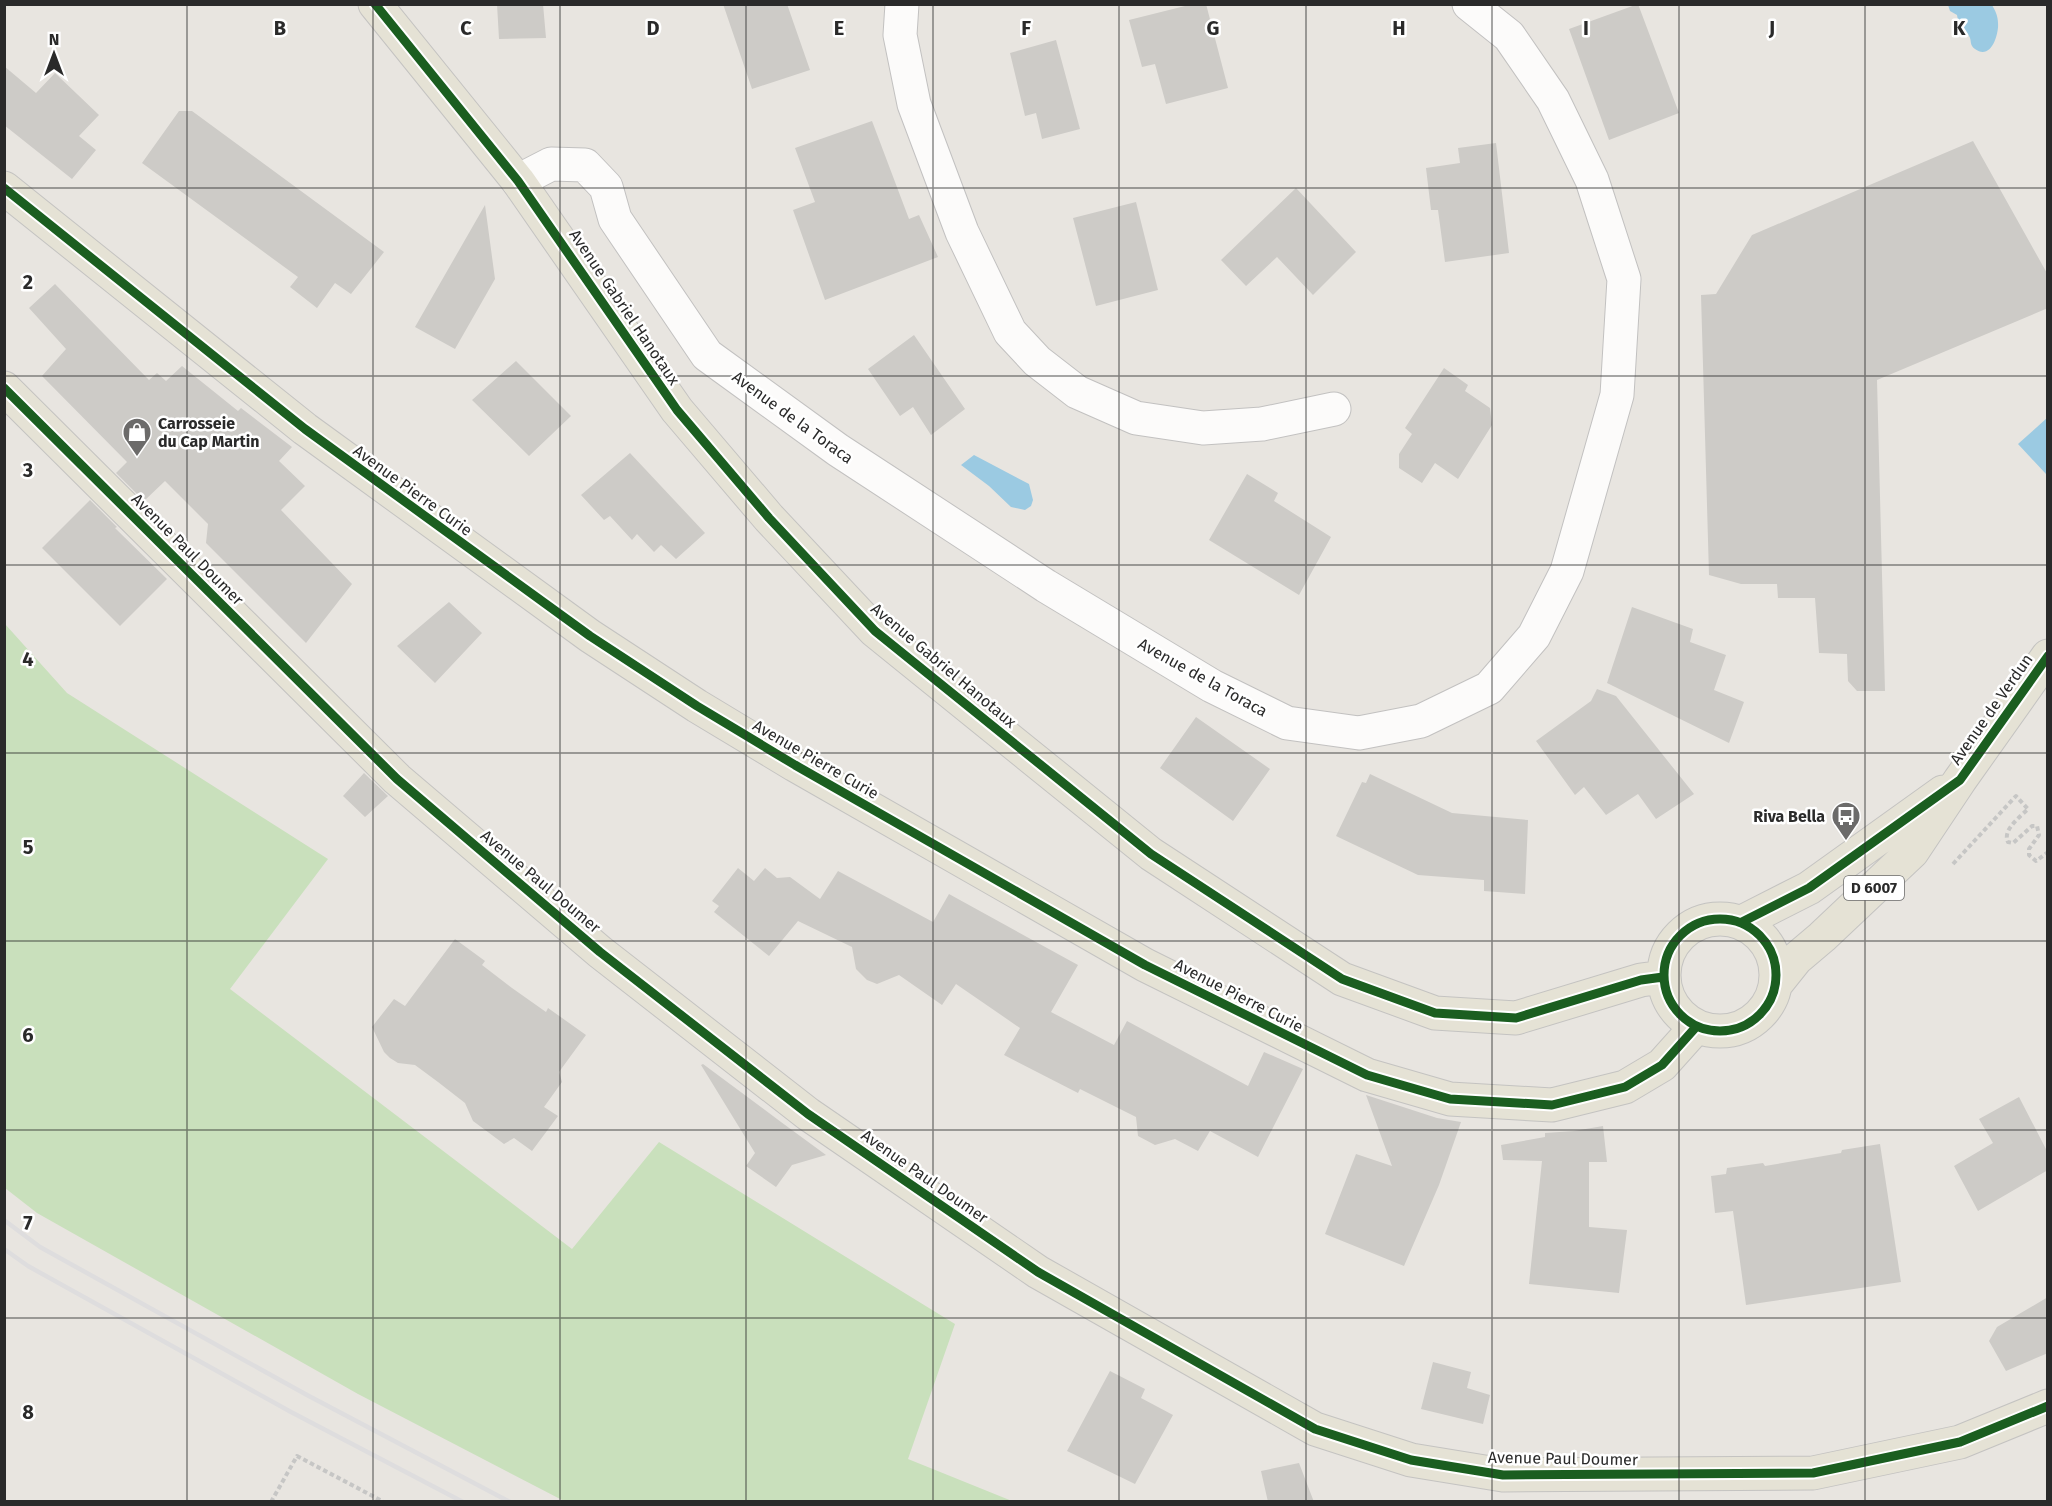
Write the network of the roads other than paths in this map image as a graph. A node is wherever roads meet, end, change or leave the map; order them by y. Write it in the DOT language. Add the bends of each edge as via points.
graph roads {
  1 [pos="375,4"];
  2 [pos="902,4"];
  3 [pos="1469,4"];
  4 [pos="518,180"];
  5 [pos="4,188"];
  6 [pos="4,388"];
  7 [pos="1334,409"];
  8 [pos="2048,656"];
  9 [pos="1960,780"];
  10 [pos="1742,922"];
  11 [pos="1663,977"];
  12 [pos="1776,984"];
  13 [pos="1696,1027"];
  14 [pos="2048,1406"];
  1 -- 4 [label="main road, Avenue Gabriel Hanotaux"];
  2 -- 7 [label="street" via="900,35 914,104 962,232 1010,332 1037,361 1077,392 1136,418 1203,429 1262,424"];
  3 -- 4 [label="street, Avenue de la Toraca" via="1509,36 1553,100 1592,180 1624,279 1617,395 1567,571 1534,636 1489,688 1421,721 1359,733 1287,723 1212,686 1046,586 838,450 707,355 615,219 606,187 585,165 551,164"];
  4 -- 11 [label="main road, Avenue Gabriel Hanotaux" via="677,410 769,518 858,613 875,631 1151,854 1342,979 1435,1013 1516,1018 1641,980"];
  5 -- 13 [label="main road, Avenue Pierre Curie" via="305,429 590,636 697,706 1145,965 1356,1070 1450,1100 1552,1105 1625,1086 1662,1065"];
  6 -- 14 [label="main road, Avenue Paul Doumer" via="397,779 600,952 808,1114 1038,1272 1315,1429 1411,1461 1503,1476 1814,1473 1960,1442"];
  8 -- 9 [label="main road, Avenue de Verdun / D 6007"];
  9 -- 10 [label="main road" via="1809,888"];
  9 -- 12 [label="main road, D 6007" via="1912,852 1796,959"];
  10 -- 11 [label="main road" via="1724,918 1705,920 1688,928 1674,941 1665,958"];
  10 -- 12 [label="main road" via="1770,948 1776,965"];
  11 -- 13 [label="main road" via="1673,1006"];
  12 -- 13 [label="main road" via="1770,1001 1746,1024 1731,1030"];
}
